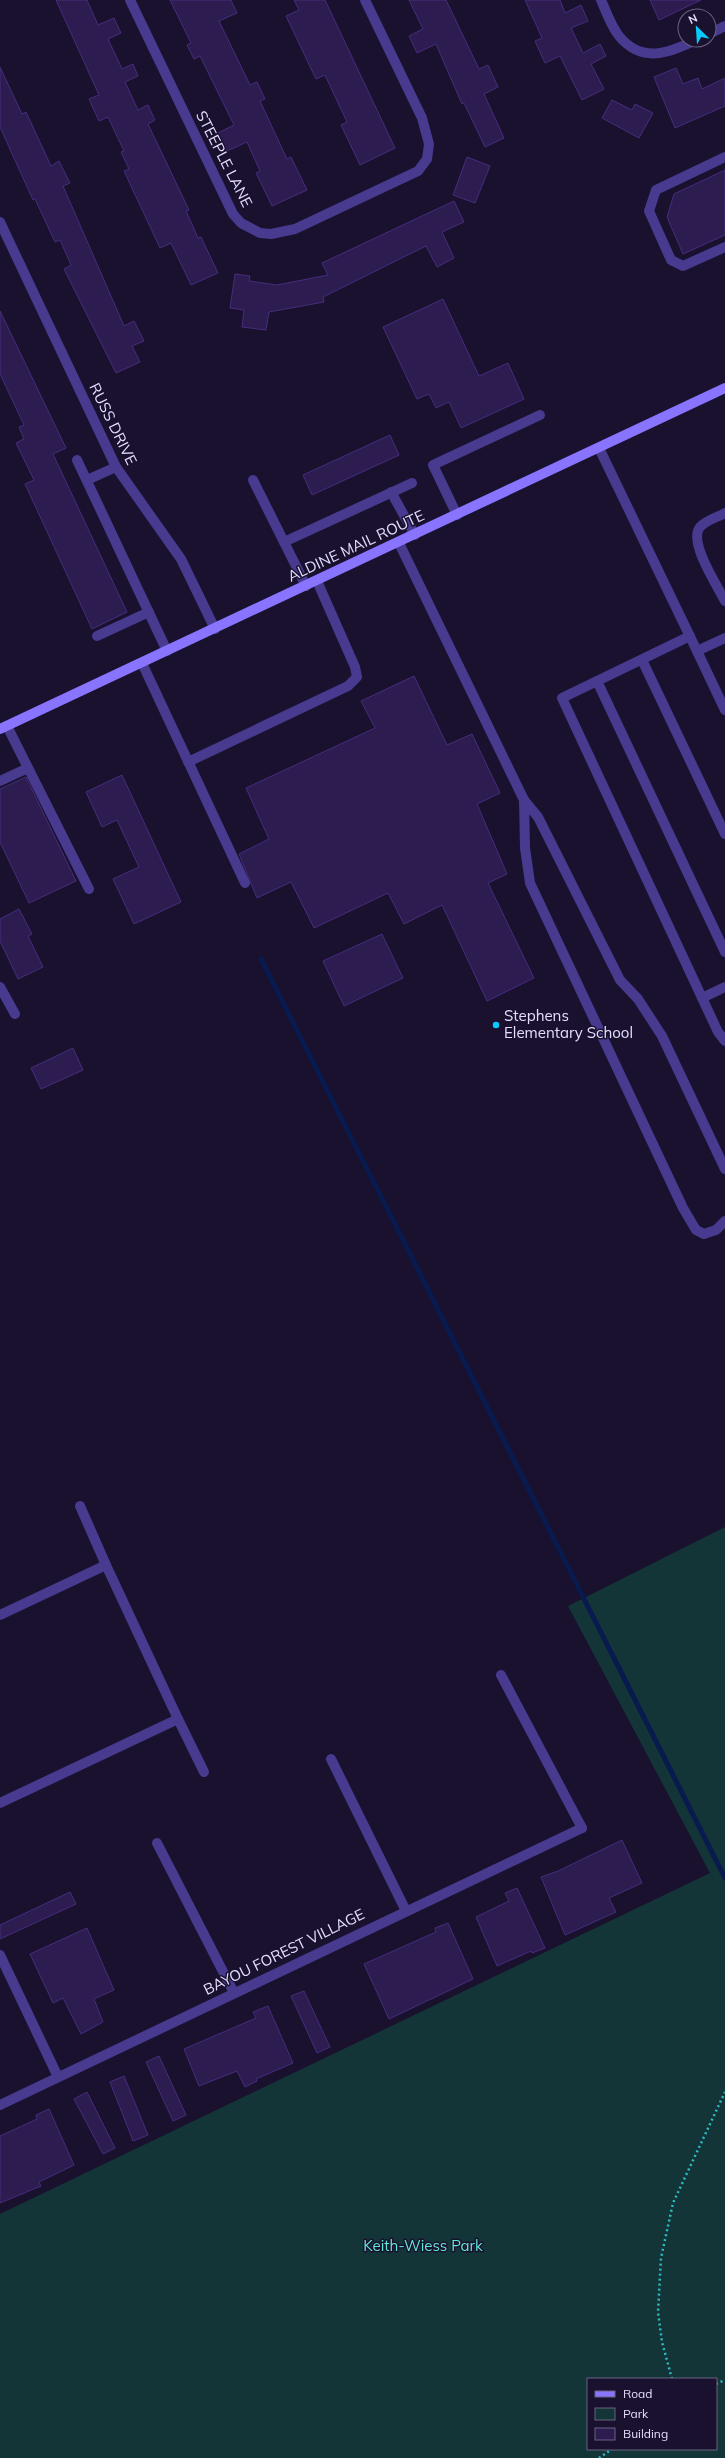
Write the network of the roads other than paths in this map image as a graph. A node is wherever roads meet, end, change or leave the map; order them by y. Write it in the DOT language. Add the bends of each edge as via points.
graph roads {
  1 [pos="130,0"];
  2 [pos="365,0"];
  3 [pos="601,0"];
  4 [pos="677,48"];
  5 [pos="725,157"];
  6 [pos="0,222"];
  7 [pos="725,247"];
  8 [pos="725,388"];
  9 [pos="540,415"];
  10 [pos="599,448"];
  11 [pos="77,460"];
  12 [pos="116,467"];
  13 [pos="87,480"];
  14 [pos="253,480"];
  15 [pos="412,483"];
  16 [pos="391,492"];
  17 [pos="725,513"];
  18 [pos="458,515"];
  19 [pos="415,535"];
  20 [pos="284,542"];
  21 [pos="399,542"];
  22 [pos="317,581"];
  23 [pos="306,586"];
  24 [pos="725,601"];
  25 [pos="149,612"];
  26 [pos="215,629"];
  27 [pos="97,636"];
  28 [pos="690,636"];
  29 [pos="725,638"];
  30 [pos="168,651"];
  31 [pos="697,651"];
  32 [pos="642,660"];
  33 [pos="142,663"];
  34 [pos="597,681"];
  35 [pos="725,710"];
  36 [pos="3,728"];
  37 [pos="188,762"];
  38 [pos="28,768"];
  39 [pos="0,781"];
  40 [pos="524,800"];
  41 [pos="725,834"];
  42 [pos="245,883"];
  43 [pos="89,889"];
  44 [pos="725,952"];
  45 [pos="0,987"];
  46 [pos="725,987"];
  47 [pos="702,998"];
  48 [pos="15,1014"];
  49 [pos="725,1041"];
  50 [pos="725,1169"];
  51 [pos="725,1221"];
  52 [pos="80,1506"];
  53 [pos="106,1565"];
  54 [pos="0,1615"];
  55 [pos="501,1675"];
  56 [pos="178,1719"];
  57 [pos="331,1760"];
  58 [pos="204,1772"];
  59 [pos="0,1803"];
  60 [pos="157,1843"];
  61 [pos="406,1911"];
  62 [pos="0,1955"];
  63 [pos="234,1993"];
  64 [pos="58,2077"];
  65 [pos="0,2105"];
  1 -- 2 [label="street, STEEPLE LANE" via="233,214 260,233 271,234 296,229 352,204 418,171 427,159 429,144 422,118"];
  3 -- 4 [label="street" via="618,35 632,48 647,54 663,54"];
  5 -- 7 [label="street" via="656,190 649,211 672,260 683,266"];
  6 -- 12 [label="street, RUSS DRIVE"];
  8 -- 10 [label="main road, ALDINE MAIL ROUTE"];
  9 -- 18 [label="street" via="433,465"];
  10 -- 18 [label="main road, ALDINE MAIL ROUTE"];
  10 -- 28 [label="street"];
  11 -- 13 [label="street"];
  12 -- 13 [label="street"];
  12 -- 26 [label="street, RUSS DRIVE" via="181,559"];
  13 -- 25 [label="street"];
  14 -- 20 [label="street"];
  15 -- 16 [label="street"];
  16 -- 19 [label="street"];
  16 -- 20 [label="street"];
  17 -- 24 [label="street" via="700,527 697,546"];
  18 -- 19 [label="main road, ALDINE MAIL ROUTE"];
  19 -- 21 [label="main road, ALDINE MAIL ROUTE"];
  20 -- 23 [label="street"];
  21 -- 22 [label="main road, ALDINE MAIL ROUTE"];
  21 -- 40 [label="street"];
  22 -- 23 [label="main road, ALDINE MAIL ROUTE"];
  22 -- 37 [label="street" via="357,677 348,686"];
  23 -- 26 [label="main road, ALDINE MAIL ROUTE"];
  25 -- 27 [label="street"];
  25 -- 30 [label="street"];
  26 -- 30 [label="main road, ALDINE MAIL ROUTE"];
  28 -- 31 [label="street"];
  28 -- 32 [label="street"];
  29 -- 31 [label="street"];
  30 -- 33 [label="main road, ALDINE MAIL ROUTE"];
  31 -- 35 [label="street"];
  32 -- 34 [label="street"];
  32 -- 41 [label="street"];
  33 -- 36 [label="main road, ALDINE MAIL ROUTE"];
  33 -- 37 [label="street"];
  34 -- 44 [label="street"];
  34 -- 47 [label="street" via="562,698"];
  36 -- 38 [label="street"];
  37 -- 42 [label="street"];
  38 -- 39 [label="street"];
  38 -- 43 [label="street"];
  40 -- 50 [label="street" via="538,817 620,980 648,1013 662,1036"];
  40 -- 51 [label="street" via="525,848 530,883 683,1208 696,1230 704,1234 716,1230"];
  45 -- 48 [label="street"];
  46 -- 47 [label="street"];
  47 -- 49 [label="street"];
  52 -- 53 [label="street"];
  53 -- 54 [label="street"];
  53 -- 56 [label="street"];
  55 -- 61 [label="street, BAYOU FOREST VILLAGE" via="582,1828"];
  56 -- 58 [label="street"];
  56 -- 59 [label="street"];
  57 -- 61 [label="street"];
  60 -- 63 [label="street"];
  61 -- 63 [label="street, BAYOU FOREST VILLAGE"];
  62 -- 64 [label="street"];
  63 -- 64 [label="street, BAYOU FOREST VILLAGE"];
  64 -- 65 [label="street, BAYOU FOREST VILLAGE"];
}
